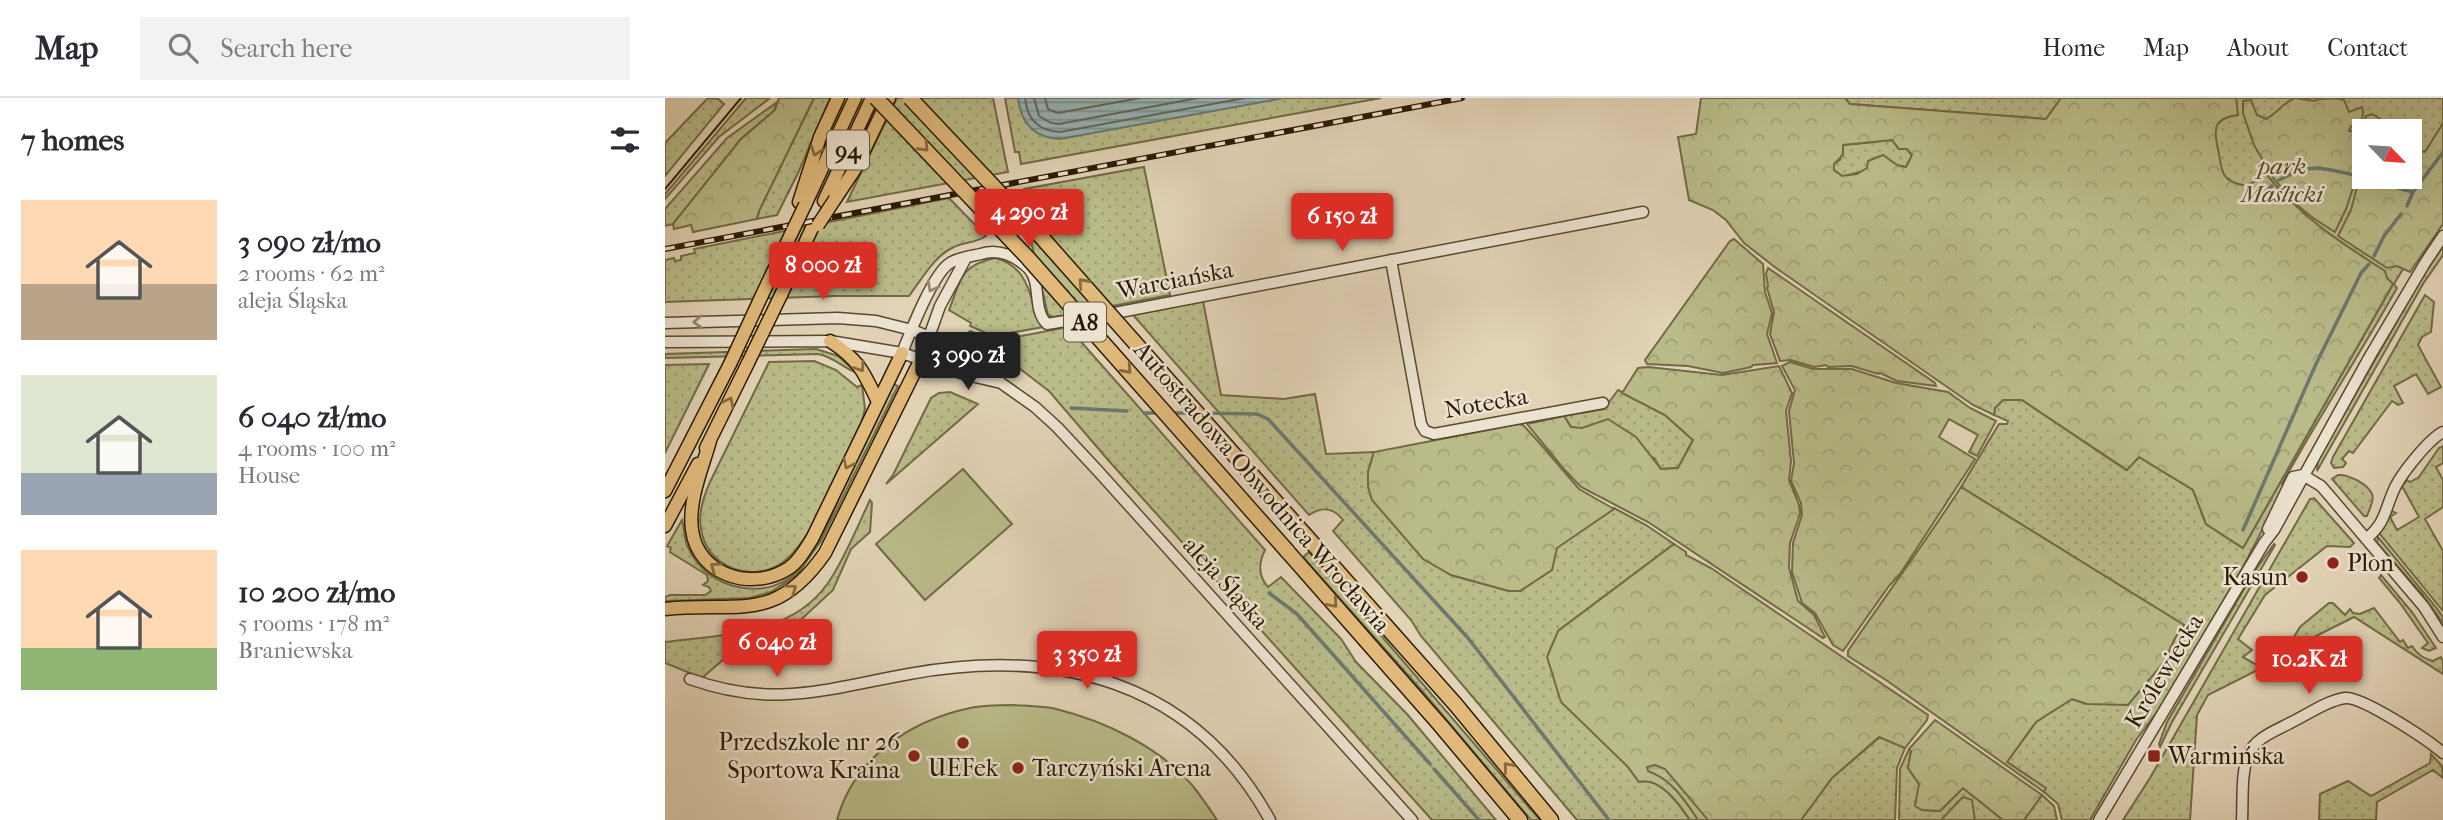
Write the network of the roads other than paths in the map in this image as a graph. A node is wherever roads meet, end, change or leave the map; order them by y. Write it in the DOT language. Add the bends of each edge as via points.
graph roads {
  1 [pos="838,98"];
  2 [pos="855,98"];
  3 [pos="874,98"];
  4 [pos="889,98"];
  5 [pos="910,98"];
  6 [pos="829,200"];
  7 [pos="801,206"];
  8 [pos="1643,212"];
  9 [pos="2443,236"];
  10 [pos="966,258"];
  11 [pos="1391,260"];
  12 [pos="665,323"];
  13 [pos="912,330"];
  14 [pos="930,336"];
  15 [pos="830,341"];
  16 [pos="665,342"];
  17 [pos="902,353"];
  18 [pos="921,359"];
  19 [pos="1001,383"];
  20 [pos="878,402"];
  21 [pos="1603,403"];
  22 [pos="2443,432"];
  23 [pos="710,441"];
  24 [pos="676,469"];
  25 [pos="2303,475"];
  26 [pos="665,480"];
  27 [pos="665,491"];
  28 [pos="665,526"];
  29 [pos="2366,539"];
  30 [pos="665,609"];
  31 [pos="2443,637"];
  32 [pos="690,679"];
  33 [pos="2443,753"];
  34 [pos="1269,820"];
  35 [pos="1412,820"];
  36 [pos="1520,820"];
  37 [pos="1551,820"];
  38 [pos="2099,820"];
  39 [pos="2242,820"];
  1 -- 7 [label="main road, one-way" via="820,137"];
  2 -- 7 [label="main road, 94"];
  3 -- 6 [label="main road, 94"];
  3 -- 36 [label="highway, Autostradowa Obwodnica Wrocławia / A8, one-way, bridge" via="1037,268"];
  4 -- 6 [label="main road" via="855,169"];
  37 -- 5 [label="highway, Autostradowa Obwodnica Wrocławia / A8, one-way, bridge" via="1149,355"];
  23 -- 6 [label="main road, 94, one-way, bridge"];
  7 -- 24 [label="main road, bridge" via="730,364"];
  8 -- 11 [label="street, Warciańska"];
  9 -- 25 [label="street, Królewiecka"];
  10 -- 11 [label="street, Warciańska" via="1001,252 1028,268 1039,317 1047,324"];
  10 -- 13 [label="street, Warciańska, one-way" via="950,263 939,275"];
  10 -- 14 [label="street" via="945,294"];
  11 -- 21 [label="street, Notecka" via="1425,431 1434,434"];
  13 -- 12 [label="street, aleja Śląska, one-way" via="838,318"];
  13 -- 14 [label="street, aleja Śląska"];
  13 -- 17 [label="street, Warciańska"];
  14 -- 18 [label="street"];
  14 -- 19 [label="street, aleja Śląska" via="974,354"];
  15 -- 16 [label="street, aleja Śląska"];
  15 -- 17 [label="street, aleja Śląska"];
  15 -- 20 [label="main road, one-way" via="859,364"];
  17 -- 18 [label="street, aleja Śląska"];
  17 -- 20 [label="main road"];
  18 -- 19 [label="street, aleja Śląska"];
  30 -- 18 [label="main road, one-way" via="727,608 772,601 795,589 825,553"];
  19 -- 35 [label="street, aleja Śląska" via="1035,407 1098,471"];
  20 -- 23 [label="main road, one-way" via="812,539 790,567 763,580 729,577 705,559 695,541 691,514"];
  22 -- 29 [label="street" via="2431,439 2395,488 2382,523"];
  23 -- 28 [label="main road, 94"];
  24 -- 26 [label="main road"];
  24 -- 27 [label="main road"];
  25 -- 29 [label="street" via="2321,486"];
  25 -- 38 [label="street, Królewiecka"];
  29 -- 31 [label="street" via="2424,607"];
  32 -- 34 [label="street" via="726,691 760,695 803,694 943,669 986,666 1049,667 1111,682 1156,702 1196,730 1235,770"];
  33 -- 39 [label="street" via="2366,703 2346,698 2331,702 2254,744 2245,769"];
}
